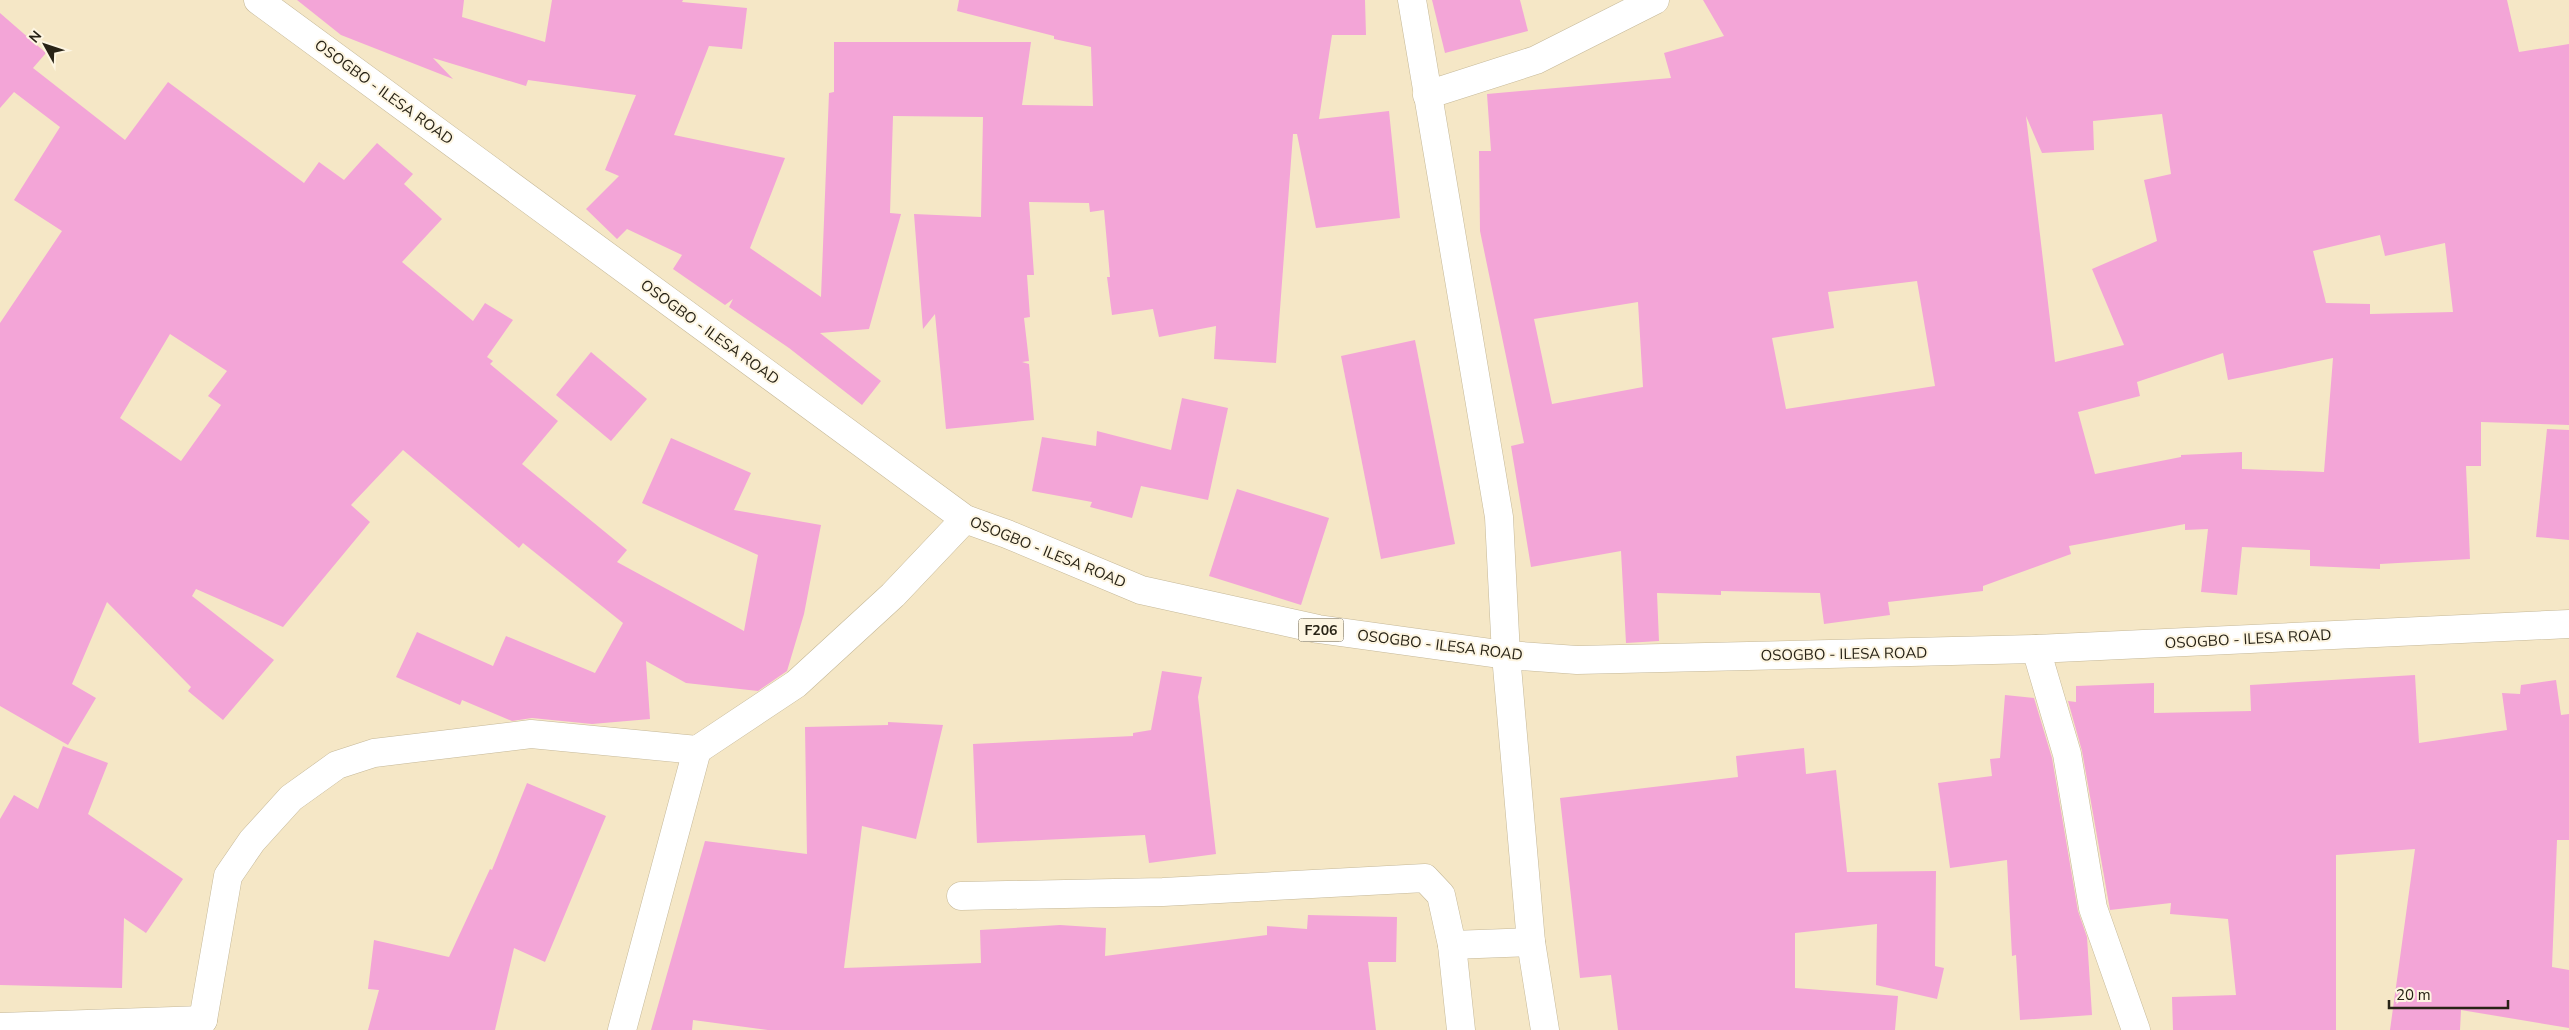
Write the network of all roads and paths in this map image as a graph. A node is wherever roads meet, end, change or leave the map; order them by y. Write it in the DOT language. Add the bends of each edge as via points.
graph roads {
  1 [pos="258,0"];
  2 [pos="1412,0"];
  3 [pos="1655,0"];
  4 [pos="1428,95"];
  5 [pos="965,519"];
  6 [pos="2569,624"];
  7 [pos="2036,649"];
  8 [pos="1506,655"];
  9 [pos="697,750"];
  10 [pos="961,896"];
  11 [pos="1531,942"];
  12 [pos="1452,945"];
  13 [pos="199,1025"];
  14 [pos="0,1027"];
  15 [pos="622,1030"];
  16 [pos="1461,1030"];
  17 [pos="1545,1030"];
  18 [pos="2136,1030"];
  1 -- 5 [label="main road, OSOGBO - ILESA ROAD / F206"];
  2 -- 4 [label="main road"];
  3 -- 4 [label="main road" via="1536,60"];
  4 -- 8 [label="main road" via="1499,517"];
  5 -- 8 [label="main road, OSOGBO - ILESA ROAD / F206" via="1141,590 1318,629"];
  5 -- 9 [label="main road" via="893,595 796,684"];
  6 -- 7 [label="main road, OSOGBO - ILESA ROAD / F206"];
  7 -- 8 [label="main road, OSOGBO - ILESA ROAD / F206" via="1577,660"];
  7 -- 18 [label="main road" via="2067,754 2093,908"];
  8 -- 11 [label="main road"];
  9 -- 13 [label="main road" via="531,734 374,753 337,765 291,798 252,841 228,876"];
  9 -- 15 [label="main road"];
  10 -- 12 [label="main road" via="1163,892 1425,878 1442,895"];
  11 -- 12 [label="main road"];
  11 -- 17 [label="main road"];
  12 -- 16 [label="main road"];
  13 -- 14 [label="main road"];
}
